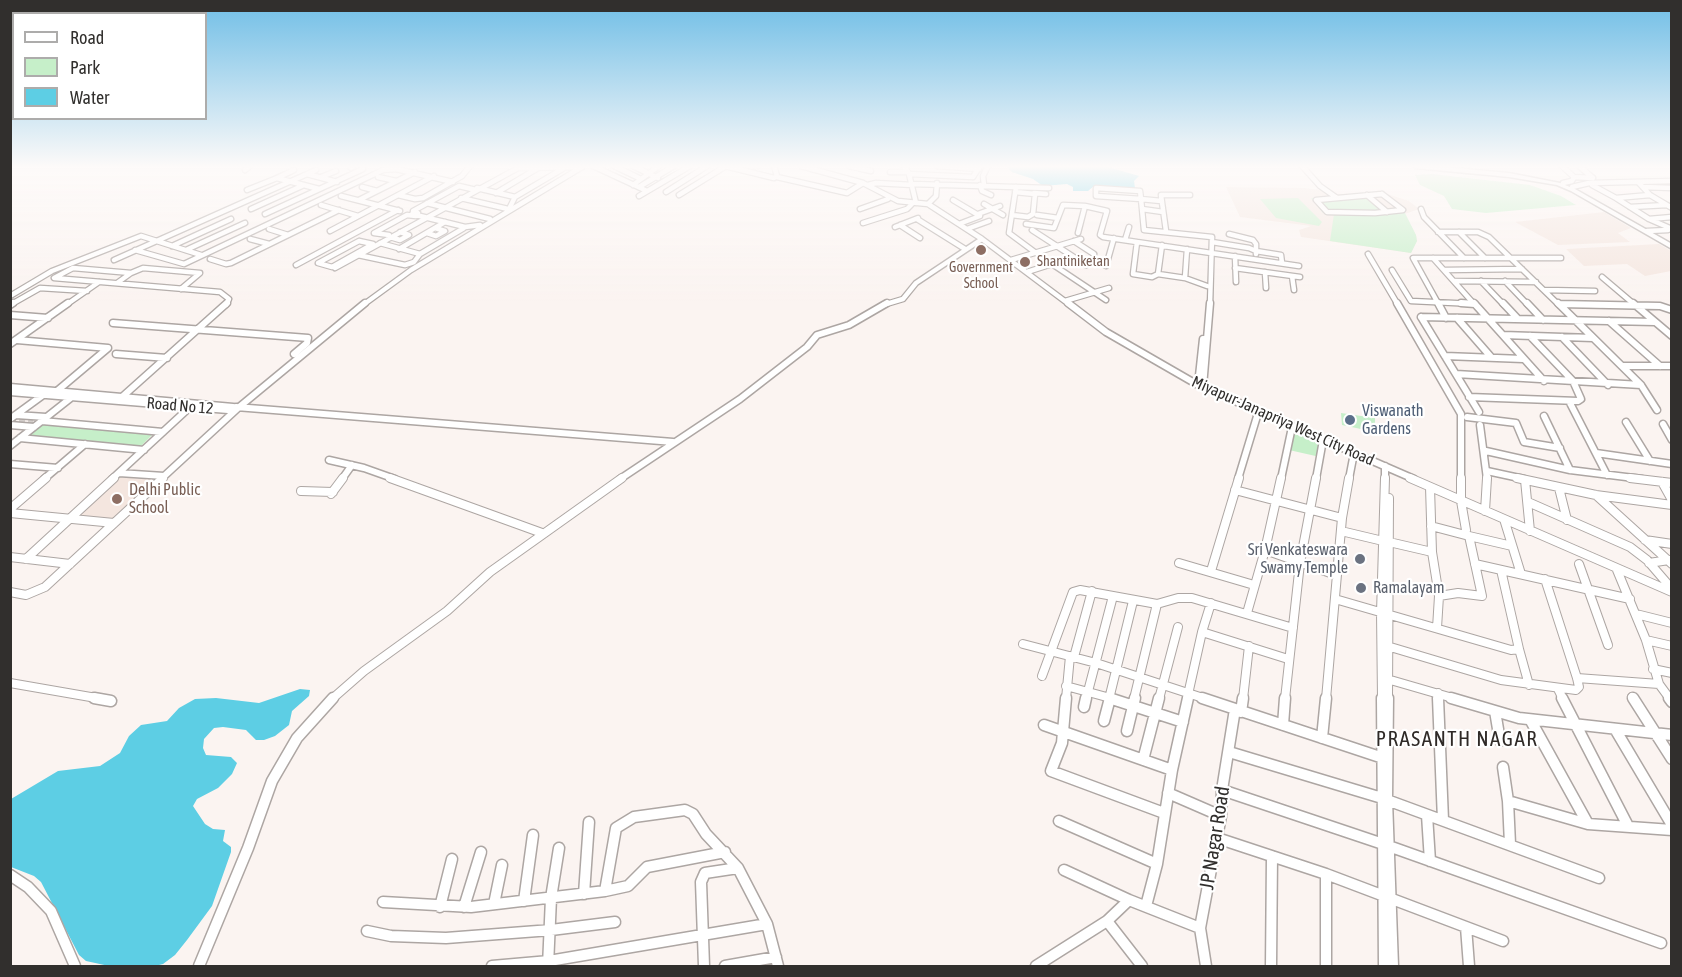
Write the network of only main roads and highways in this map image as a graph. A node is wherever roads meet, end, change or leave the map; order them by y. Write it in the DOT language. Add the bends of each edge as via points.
graph roads {
  1 [pos="1612,212"];
  2 [pos="1614,212"];
  3 [pos="1671,246"];
  1 -- 3 [label="main road"];
  2 -- 3 [label="main road"];
}
